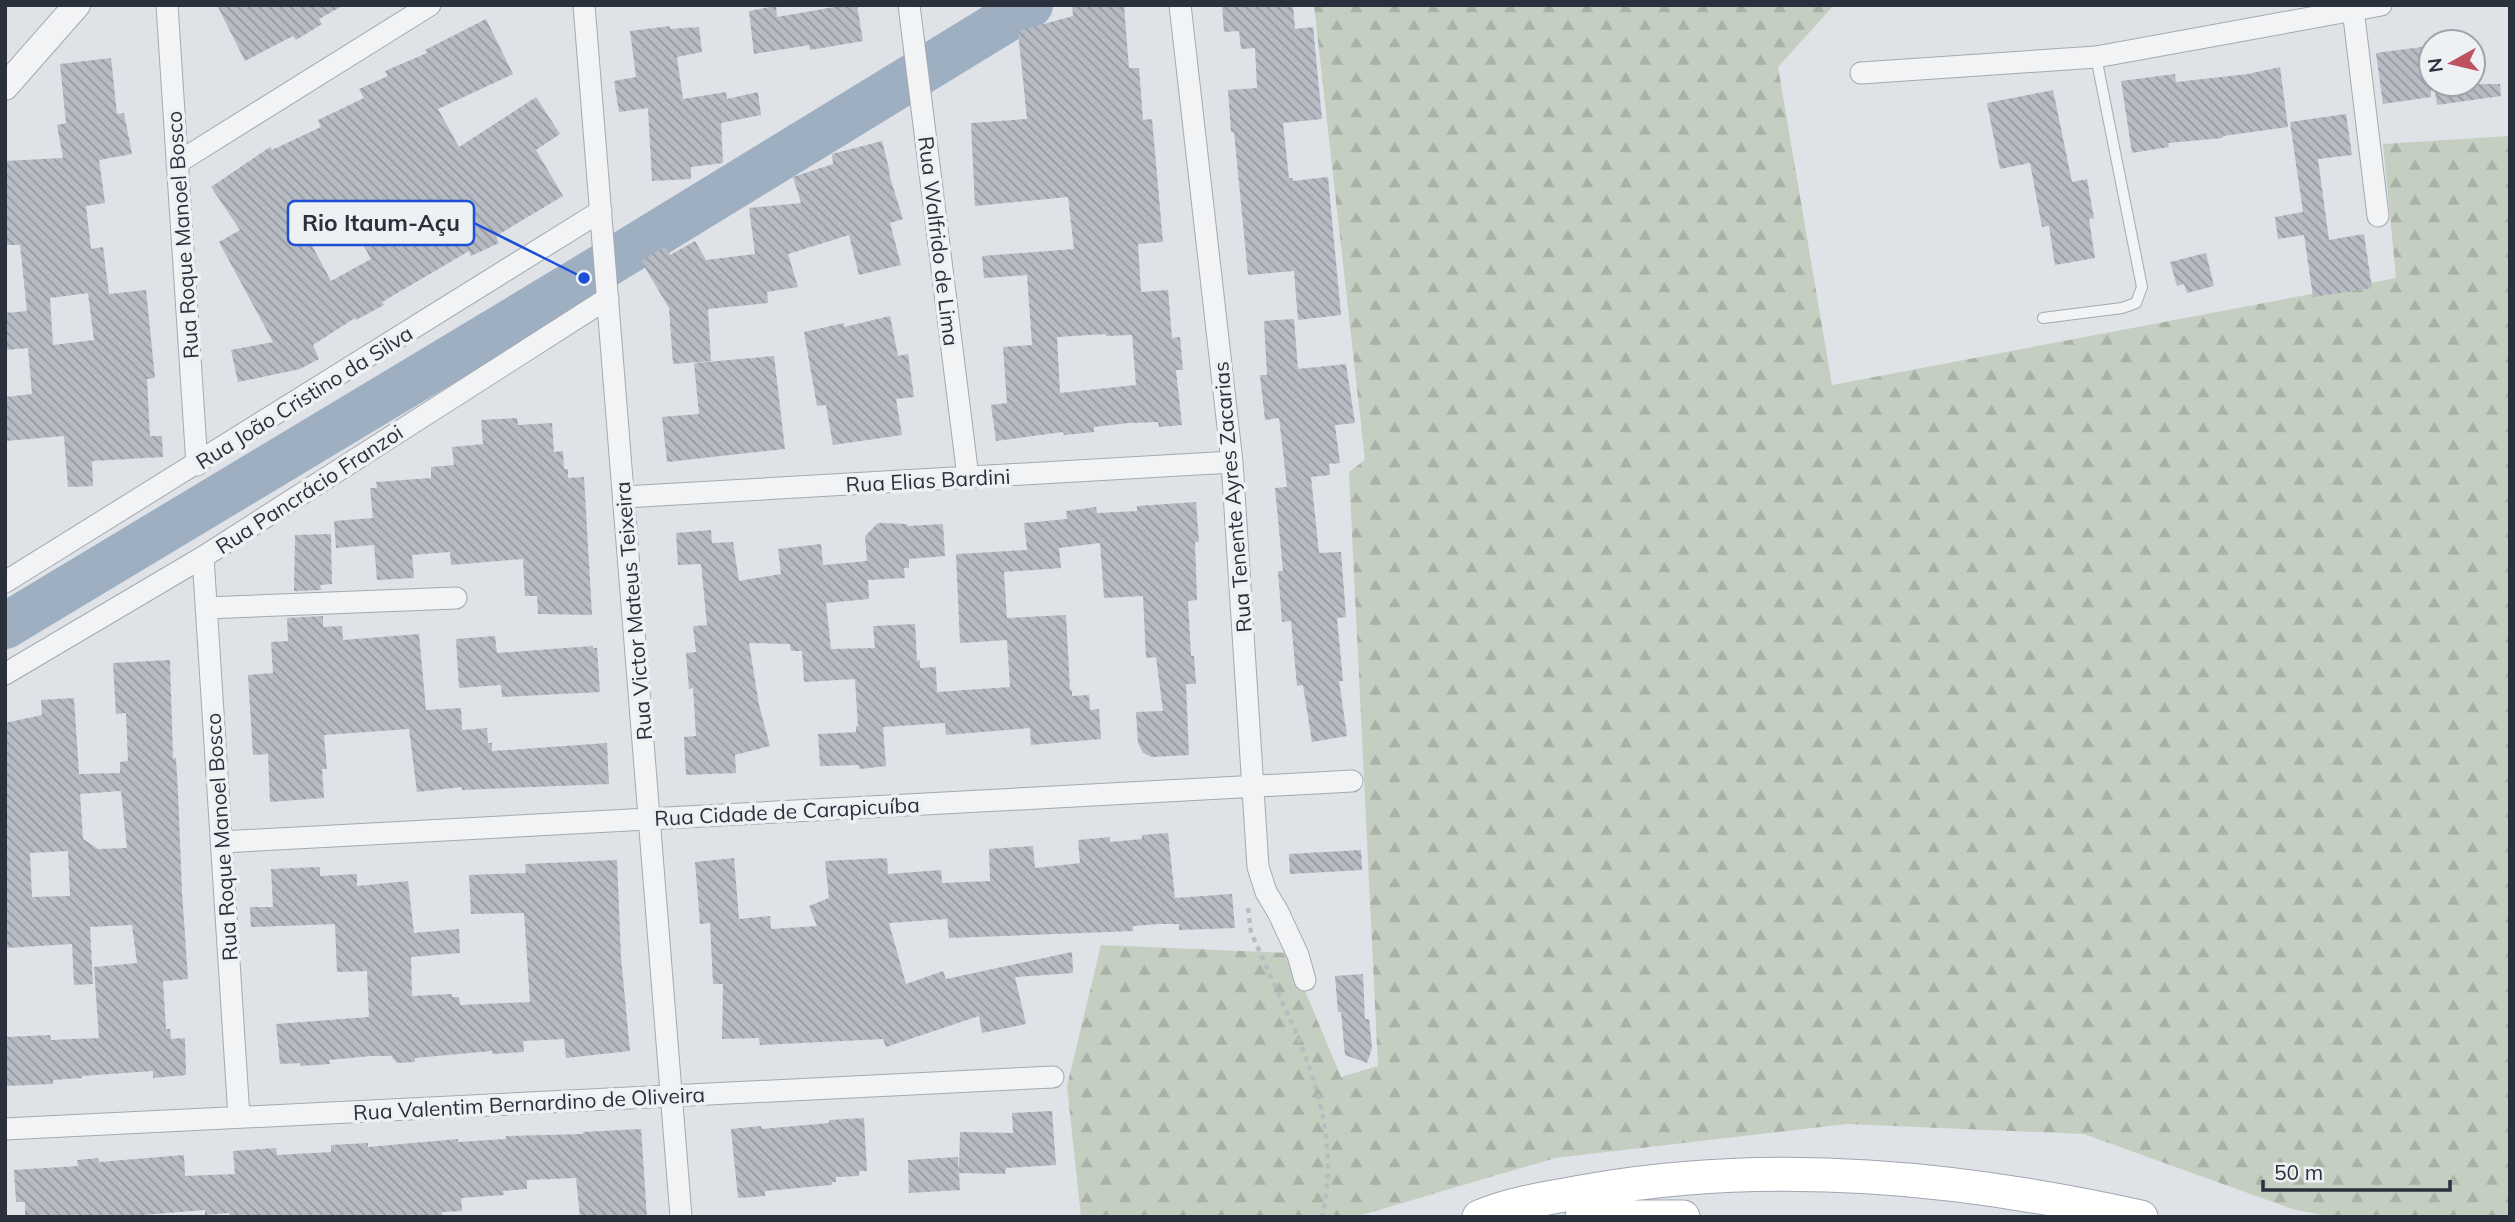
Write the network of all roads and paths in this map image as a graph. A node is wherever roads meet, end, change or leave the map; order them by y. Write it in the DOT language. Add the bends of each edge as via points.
graph roads {
  1 [pos="77,5"];
  2 [pos="167,5"];
  3 [pos="430,5"];
  4 [pos="584,5"];
  5 [pos="909,5"];
  6 [pos="1180,5"];
  7 [pos="2381,5"];
  8 [pos="2353,9"];
  9 [pos="2096,57"];
  10 [pos="1861,73"];
  11 [pos="5,87"];
  12 [pos="177,163"];
  13 [pos="601,211"];
  14 [pos="2378,216"];
  15 [pos="607,289"];
  16 [pos="2043,318"];
  17 [pos="1232,462"];
  18 [pos="197,465"];
  19 [pos="968,477"];
  20 [pos="624,497"];
  21 [pos="203,557"];
  22 [pos="5,582"];
  23 [pos="456,598"];
  24 [pos="206,608"];
  25 [pos="5,674"];
  26 [pos="1352,781"];
  27 [pos="1254,786"];
  28 [pos="650,819"];
  29 [pos="221,842"];
  30 [pos="1258,867"];
  31 [pos="1305,980"];
  32 [pos="1053,1077"];
  33 [pos="672,1096"];
  34 [pos="239,1117"];
  35 [pos="5,1129"];
  36 [pos="681,1217"];
  37 [pos="1322,1217"];
  38 [pos="1479,1217"];
  39 [pos="1582,1217"];
  40 [pos="1683,1217"];
  41 [pos="2141,1217"];
  1 -- 11 [label="street"];
  2 -- 12 [label="street, Rua Roque Manoel Bosco"];
  3 -- 12 [label="street"];
  4 -- 13 [label="street, Rua Victor Mateus Teixeira"];
  5 -- 19 [label="street, Rua Walfrido de Lima"];
  6 -- 17 [label="street, Rua Tenente Ayres Zacarias"];
  7 -- 8 [label="street"];
  8 -- 9 [label="street"];
  8 -- 14 [label="street"];
  9 -- 10 [label="street"];
  9 -- 16 [label="lane" via="2142,287 2136,303 2122,308"];
  12 -- 18 [label="street, Rua Roque Manoel Bosco"];
  13 -- 15 [label="street, Rua Victor Mateus Teixeira"];
  13 -- 18 [label="street, Rua João Cristino da Silva"];
  15 -- 20 [label="street, Rua Victor Mateus Teixeira"];
  15 -- 21 [label="street, Rua Pancrácio Franzoi"];
  17 -- 19 [label="street, Rua Elias Bardini"];
  17 -- 27 [label="street, Rua Tenente Ayres Zacarias"];
  18 -- 22 [label="street, Rua João Cristino da Silva"];
  19 -- 20 [label="street, Rua Elias Bardini"];
  20 -- 28 [label="street, Rua Victor Mateus Teixeira"];
  21 -- 24 [label="street, Rua Roque Manoel Bosco"];
  21 -- 25 [label="street, Rua Pancrácio Franzoi"];
  23 -- 24 [label="street"];
  24 -- 29 [label="street, Rua Roque Manoel Bosco"];
  26 -- 27 [label="street, Rua Cidade de Carapicuíba"];
  27 -- 28 [label="street, Rua Cidade de Carapicuíba"];
  27 -- 30 [label="street, Rua Tenente Ayres Zacarias"];
  28 -- 29 [label="street, Rua Cidade de Carapicuíba"];
  28 -- 33 [label="street, Rua Victor Mateus Teixeira"];
  29 -- 34 [label="street, Rua Roque Manoel Bosco"];
  30 -- 31 [label="street, Rua Tenente Ayres Zacarias"];
  30 -- 37 [label="path" via="1249,891 1251,932 1316,1083 1324,1115 1329,1162"];
  32 -- 33 [label="street, Rua Valentim Bernardino de Oliveira"];
  33 -- 34 [label="street, Rua Valentim Bernardino de Oliveira"];
  33 -- 36 [label="street, Rua Victor Mateus Teixeira"];
  34 -- 35 [label="street, Rua Valentim Bernardino de Oliveira"];
  38 -- 41 [label="main road" via="1552,1197 1643,1182 1796,1173 1879,1177 2011,1193"];
  39 -- 40 [label="main road"];
}
